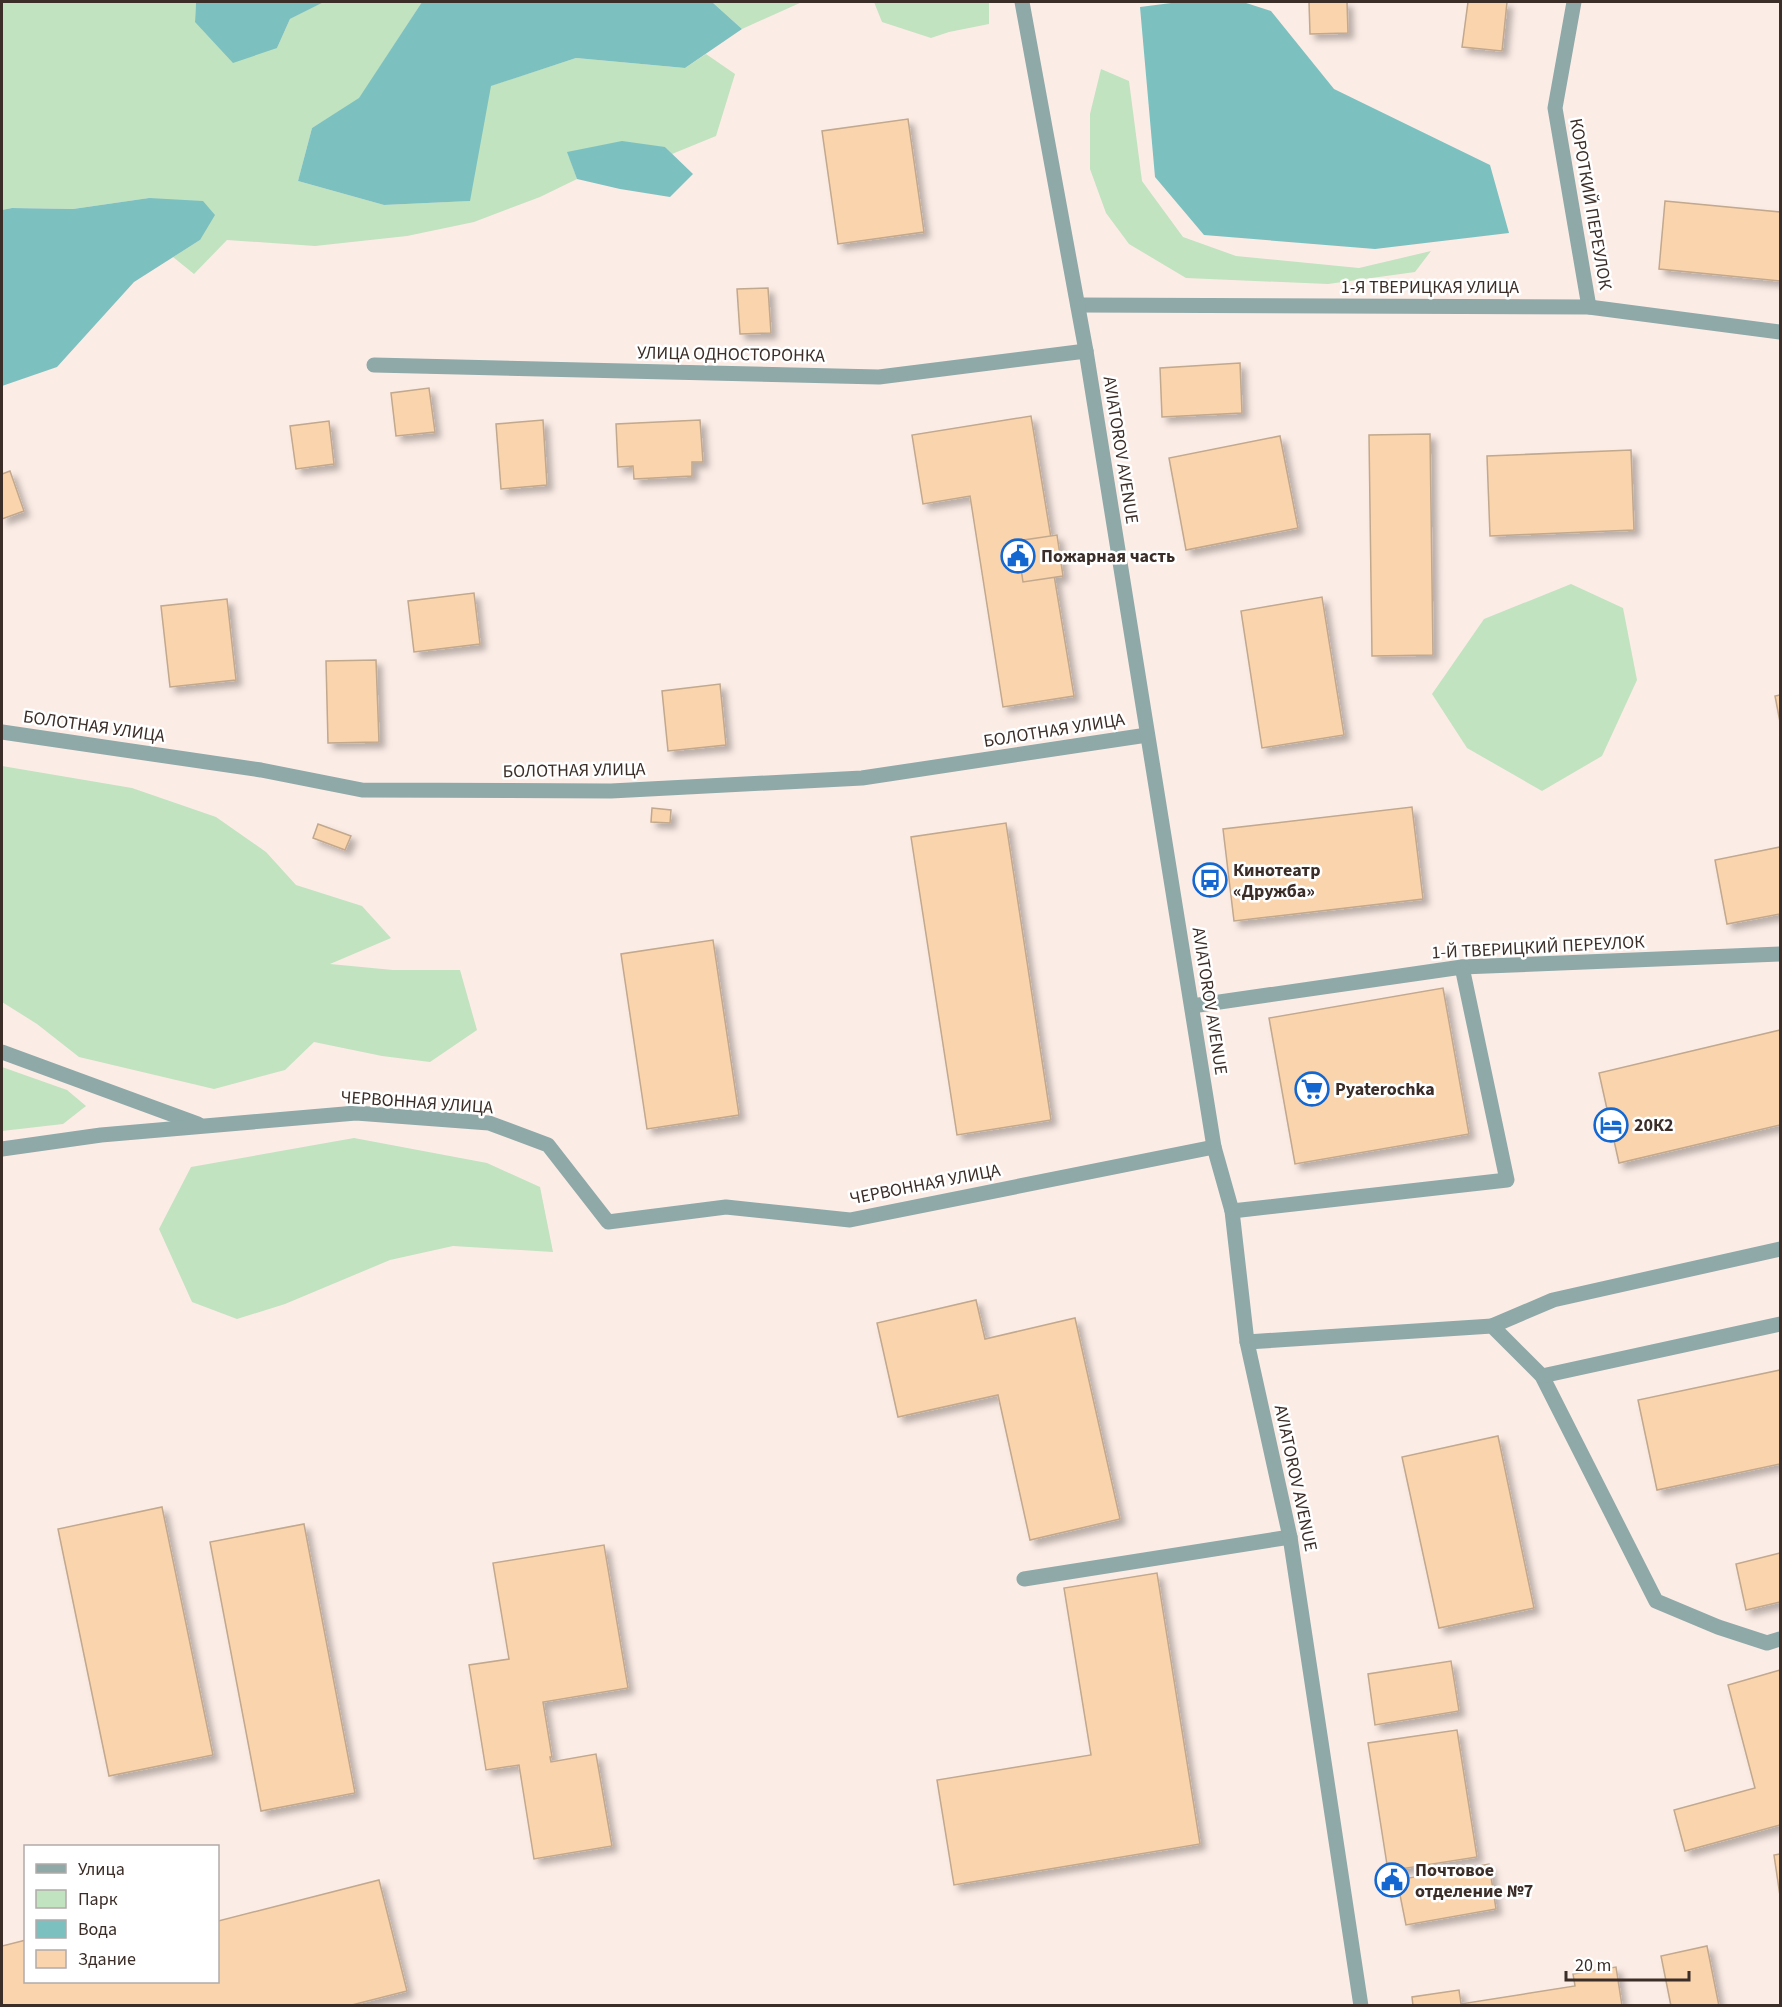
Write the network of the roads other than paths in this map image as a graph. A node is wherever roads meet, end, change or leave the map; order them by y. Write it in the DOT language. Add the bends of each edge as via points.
graph roads {
  1 [pos="1022,2"];
  2 [pos="1574,2"];
  3 [pos="1078,305"];
  4 [pos="1589,307"];
  5 [pos="1780,332"];
  6 [pos="1086,351"];
  7 [pos="374,365"];
  8 [pos="2,732"];
  9 [pos="1147,735"];
  10 [pos="1780,954"];
  11 [pos="1462,967"];
  12 [pos="1192,1006"];
  13 [pos="2,1052"];
  14 [pos="204,1126"];
  15 [pos="1215,1147"];
  16 [pos="2,1149"];
  17 [pos="1232,1211"];
  18 [pos="1780,1249"];
  19 [pos="1780,1324"];
  20 [pos="1492,1326"];
  21 [pos="1247,1342"];
  22 [pos="1542,1376"];
  23 [pos="1290,1537"];
  24 [pos="1024,1579"];
  25 [pos="1780,1639"];
  26 [pos="1361,2006"];
  1 -- 3 [label="street, AVIATOROV AVENUE"];
  2 -- 4 [label="street, КОРОТКИЙ ПЕРЕУЛОК" via="1555,108"];
  3 -- 4 [label="street, 1-Я ТВЕРИЦКАЯ УЛИЦА"];
  3 -- 6 [label="street, AVIATOROV AVENUE"];
  4 -- 5 [label="street, 1-Я ТВЕРИЦКАЯ УЛИЦА"];
  6 -- 7 [label="street, УЛИЦА ОДНОСТОРОНКА" via="879,377"];
  6 -- 9 [label="street, AVIATOROV AVENUE"];
  8 -- 9 [label="street, БОЛОТНАЯ УЛИЦА" via="261,770 362,790 587,791 862,778"];
  9 -- 12 [label="street, AVIATOROV AVENUE"];
  10 -- 11 [label="street, 1-Й ТВЕРИЦКИЙ ПЕРЕУЛОК"];
  11 -- 12 [label="street, 1-Й ТВЕРИЦКИЙ ПЕРЕУЛОК"];
  11 -- 17 [label="street" via="1507,1180"];
  12 -- 15 [label="street, AVIATOROV AVENUE"];
  13 -- 14 [label="street"];
  14 -- 15 [label="street, ЧЕРВОННАЯ УЛИЦА" via="356,1113 489,1123 548,1145 608,1222 726,1207 850,1220"];
  14 -- 16 [label="street, ЧЕРВОННАЯ УЛИЦА"];
  15 -- 17 [label="street, AVIATOROV AVENUE"];
  17 -- 21 [label="street, AVIATOROV AVENUE"];
  18 -- 20 [label="street" via="1553,1300"];
  19 -- 22 [label="street"];
  20 -- 21 [label="street"];
  20 -- 22 [label="street"];
  21 -- 23 [label="street, AVIATOROV AVENUE"];
  22 -- 25 [label="street" via="1656,1601 1767,1643"];
  23 -- 24 [label="street"];
  23 -- 26 [label="street, AVIATOROV AVENUE"];
}
